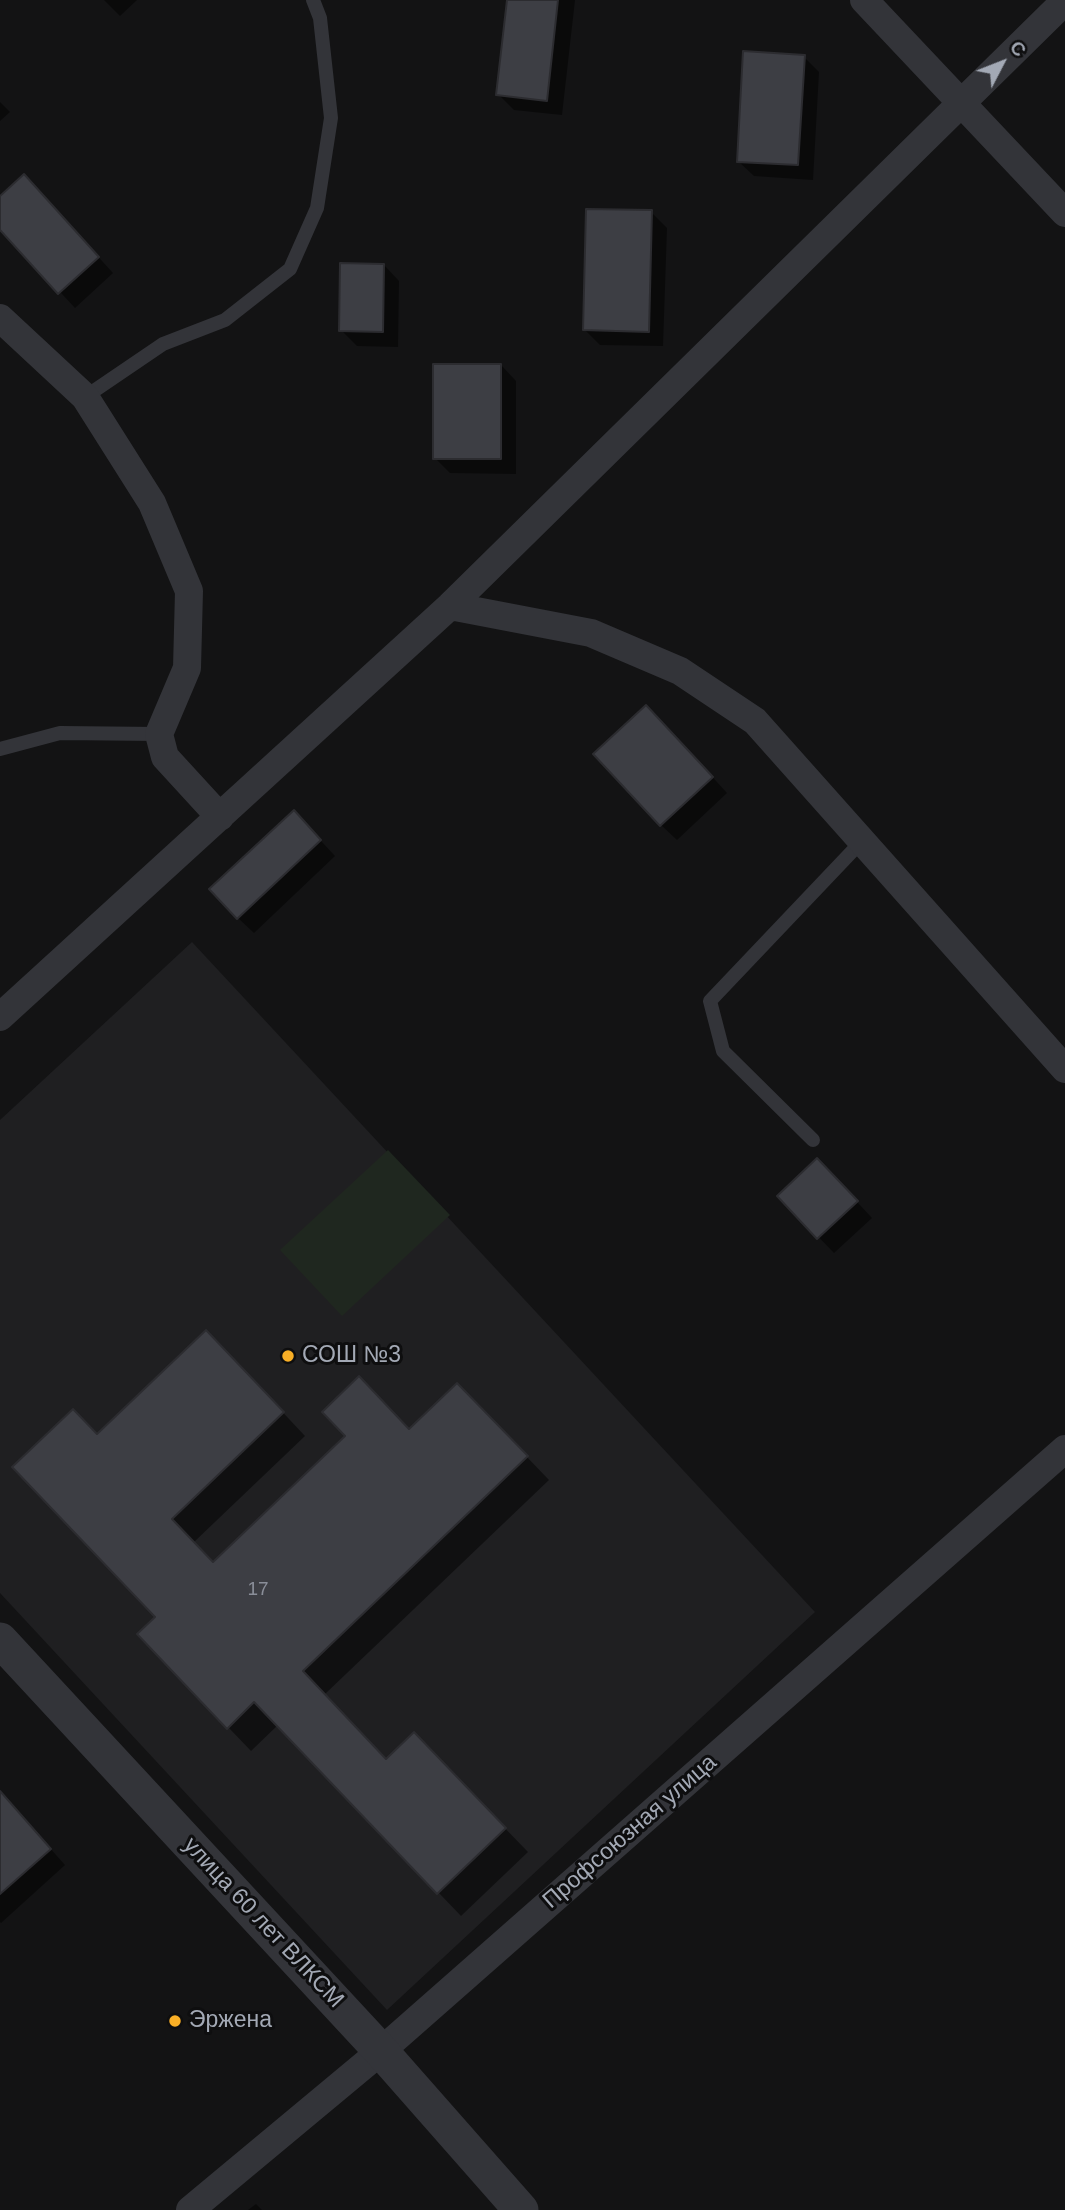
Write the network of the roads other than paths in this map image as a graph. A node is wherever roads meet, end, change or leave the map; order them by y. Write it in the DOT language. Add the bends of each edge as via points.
graph roads {
  1 [pos="313,0"];
  2 [pos="864,0"];
  3 [pos="1065,1"];
  4 [pos="959,103"];
  5 [pos="1065,213"];
  6 [pos="0,318"];
  7 [pos="85,397"];
  8 [pos="450,606"];
  9 [pos="159,734"];
  10 [pos="0,749"];
  11 [pos="220,817"];
  12 [pos="862,841"];
  13 [pos="0,1017"];
  14 [pos="1065,1069"];
  15 [pos="813,1140"];
  16 [pos="1065,1449"];
  17 [pos="0,1640"];
  18 [pos="382,2051"];
  19 [pos="190,2210"];
  20 [pos="521,2210"];
  1 -- 7 [label="lane" via="320,18 331,118 317,208 290,269 225,320 163,344"];
  2 -- 4 [label="street"];
  3 -- 4 [label="street"];
  4 -- 5 [label="street"];
  4 -- 8 [label="street"];
  6 -- 7 [label="street"];
  7 -- 9 [label="street" via="152,503 189,591 187,668"];
  8 -- 11 [label="street"];
  8 -- 12 [label="street" via="591,634 680,671 755,721"];
  9 -- 10 [label="lane" via="60,733"];
  9 -- 11 [label="street" via="165,757"];
  11 -- 13 [label="street"];
  12 -- 14 [label="street"];
  12 -- 15 [label="lane" via="710,1001 723,1051"];
  16 -- 18 [label="street, Профсоюзная улица"];
  17 -- 18 [label="street, улица 60 лет ВЛКСМ"];
  18 -- 19 [label="street, Профсоюзная улица"];
  18 -- 20 [label="street, улица 60 лет ВЛКСМ"];
}
